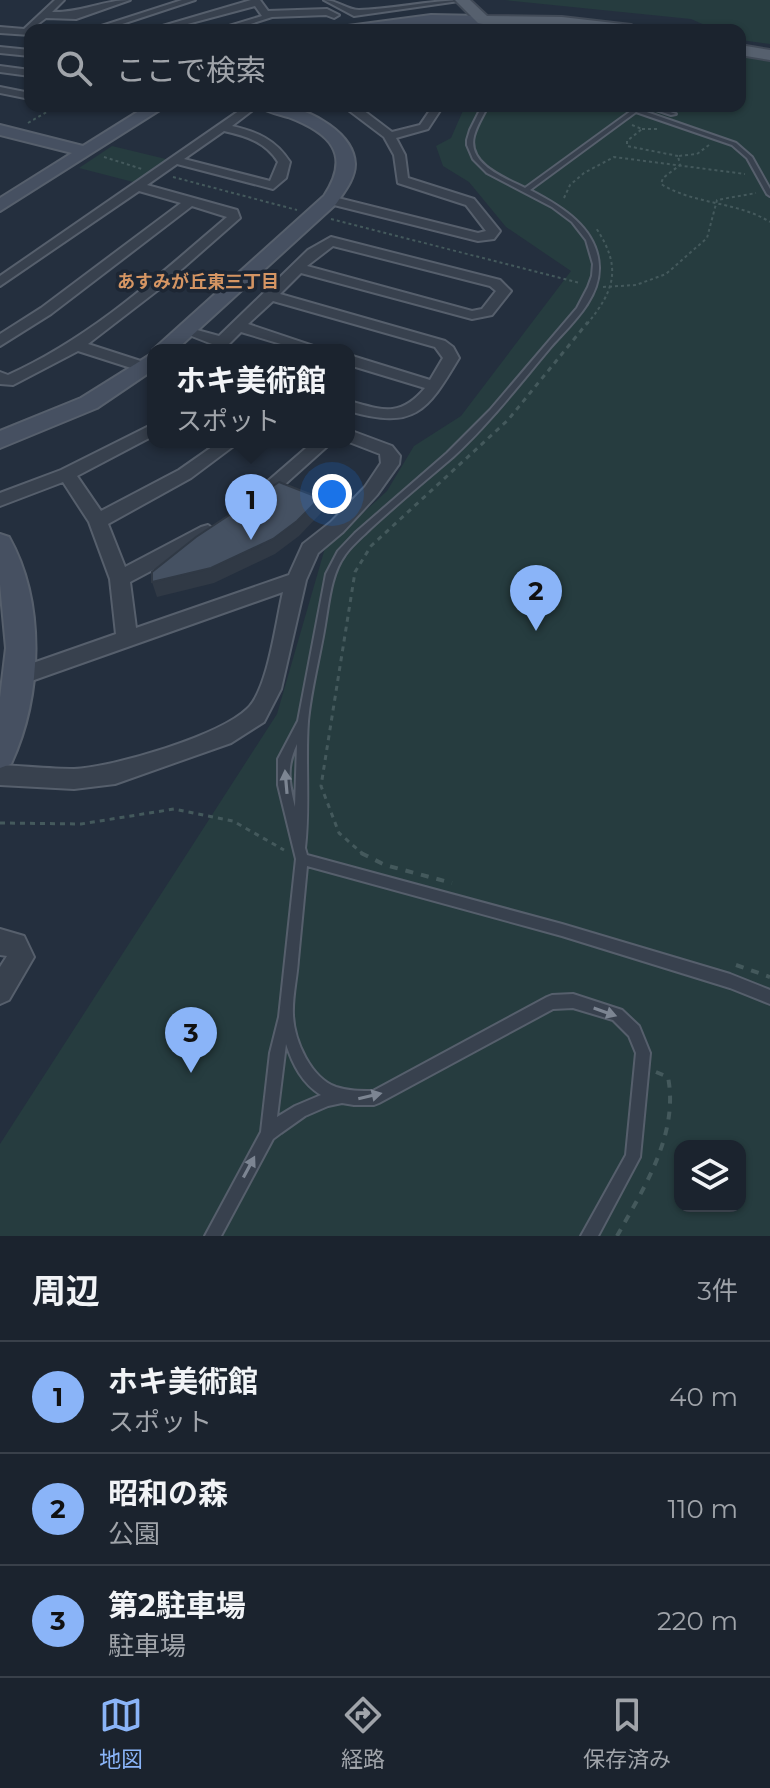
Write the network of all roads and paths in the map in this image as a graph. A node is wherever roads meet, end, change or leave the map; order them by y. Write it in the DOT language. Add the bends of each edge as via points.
graph roads {
  1 [pos="60,0"];
  2 [pos="126,0"];
  3 [pos="191,0"];
  4 [pos="328,0"];
  5 [pos="462,0"];
  6 [pos="255,1"];
  7 [pos="267,14"];
  8 [pos="43,15"];
  9 [pos="334,15"];
  10 [pos="35,24"];
  11 [pos="113,24"];
  12 [pos="175,24"];
  13 [pos="243,24"];
  14 [pos="393,24"];
  15 [pos="478,24"];
  16 [pos="486,24"];
  17 [pos="533,24"];
  18 [pos="586,24"];
  19 [pos="0,30"];
  20 [pos="24,32"];
  21 [pos="0,50"];
  22 [pos="746,51"];
  23 [pos="24,52"];
  24 [pos="770,55"];
  25 [pos="0,69"];
  26 [pos="24,72"];
  27 [pos="0,90"];
  28 [pos="24,95"];
  29 [pos="134,112"];
  30 [pos="147,112"];
  31 [pos="244,112"];
  32 [pos="283,112"];
  33 [pos="434,112"];
  34 [pos="482,112"];
  35 [pos="632,112"];
  36 [pos="641,112"];
  37 [pos="666,112"];
  38 [pos="363,113"];
  39 [pos="673,114"];
  40 [pos="620,121"];
  41 [pos="221,127"];
  42 [pos="0,130"];
  43 [pos="390,136"];
  44 [pos="724,139"];
  45 [pos="79,150"];
  46 [pos="678,156"];
  47 [pos="173,160"];
  48 [pos="680,165"];
  49 [pos="760,175"];
  50 [pos="135,186"];
  51 [pos="526,190"];
  52 [pos="770,194"];
  53 [pos="0,195"];
  54 [pos="330,200"];
  55 [pos="566,200"];
  56 [pos="191,201"];
  57 [pos="0,206"];
  58 [pos="770,222"];
  59 [pos="593,224"];
  60 [pos="280,244"];
  61 [pos="313,253"];
  62 [pos="298,268"];
  63 [pos="0,282"];
  64 [pos="269,295"];
  65 [pos="238,326"];
  66 [pos="186,331"];
  67 [pos="0,341"];
  68 [pos="171,344"];
  69 [pos="214,344"];
  70 [pos="220,344"];
  71 [pos="297,344"];
  72 [pos="79,346"];
  73 [pos="355,362"];
  74 [pos="147,365"];
  75 [pos="147,368"];
  76 [pos="0,377"];
  77 [pos="434,386"];
  78 [pos="355,408"];
  79 [pos="147,432"];
  80 [pos="355,438"];
  81 [pos="0,440"];
  82 [pos="222,448"];
  83 [pos="317,448"];
  84 [pos="67,474"];
  85 [pos="0,500"];
  86 [pos="98,521"];
  87 [pos="0,544"];
  88 [pos="120,579"];
  89 [pos="296,580"];
  90 [pos="127,639"];
  91 [pos="20,676"];
  92 [pos="303,720"];
  93 [pos="0,754"];
  94 [pos="0,775"];
  95 [pos="0,823"];
  96 [pos="301,853"];
  97 [pos="461,886"];
  98 [pos="0,942"];
  99 [pos="736,965"];
  100 [pos="770,977"];
  101 [pos="0,991"];
  102 [pos="770,997"];
  103 [pos="286,1017"];
  104 [pos="642,1066"];
  105 [pos="338,1097"];
  106 [pos="268,1134"];
  107 [pos="213,1236"];
  108 [pos="589,1236"];
  109 [pos="617,1236"];
  1 -- 8 [label="street"];
  2 -- 8 [label="street" via="76,16"];
  3 -- 11 [label="street"];
  4 -- 5 [label="street" via="354,13"];
  5 -- 16 [label="main road"];
  6 -- 7 [label="street"];
  6 -- 12 [label="street"];
  7 -- 9 [label="street"];
  7 -- 13 [label="street"];
  8 -- 10 [label="street"];
  14 -- 15 [label="street" via="431,19"];
  17 -- 18 [label="main road"];
  19 -- 20 [label="street"];
  21 -- 23 [label="street"];
  22 -- 24 [label="main road"];
  25 -- 26 [label="street"];
  27 -- 28 [label="street"];
  29 -- 45 [label="street"];
  30 -- 45 [label="street"];
  31 -- 41 [label="street"];
  32 -- 54 [label="street" via="318,124 342,147 345,177"];
  33 -- 43 [label="street" via="424,127"];
  34 -- 51 [label="lane" via="470,140 475,160"];
  35 -- 40 [label="lane"];
  36 -- 44 [label="lane"];
  37 -- 39 [label="lane"];
  38 -- 43 [label="street"];
  40 -- 46 [label="path" via="642,129 627,146"];
  40 -- 51 [label="lane"];
  41 -- 47 [label="street"];
  41 -- 47 [label="street" via="272,145 284,162 280,178 273,185"];
  42 -- 45 [label="street"];
  43 -- 54 [label="street" via="402,154 402,180 470,202 493,231 489,236"];
  44 -- 46 [label="path" via="712,141 697,154"];
  44 -- 49 [label="lane" via="749,157"];
  45 -- 53 [label="street"];
  45 -- 57 [label="street"];
  46 -- 48 [label="path"];
  47 -- 50 [label="street"];
  48 -- 49 [label="path"];
  48 -- 55 [label="path" via="604,159 570,184"];
  48 -- 58 [label="path" via="661,184"];
  49 -- 52 [label="lane"];
  50 -- 56 [label="street"];
  50 -- 63 [label="street"];
  51 -- 92 [label="lane" via="560,208 584,231 596,263 594,286 485,421 341,553 325,600"];
  54 -- 60 [label="street"];
  56 -- 67 [label="street"];
  56 -- 72 [label="street" via="234,218"];
  59 -- 97 [label="path" via="610,249 612,281 606,301 508,420 371,546 351,584 321,786 327,812 353,851"];
  60 -- 61 [label="street"];
  60 -- 66 [label="street"];
  61 -- 62 [label="street"];
  61 -- 62 [label="street" via="338,242 495,283 504,291 487,312 472,315"];
  62 -- 64 [label="street"];
  64 -- 65 [label="street"];
  64 -- 77 [label="street" via="440,344 451,358"];
  65 -- 70 [label="street"];
  65 -- 71 [label="street"];
  66 -- 68 [label="street"];
  66 -- 69 [label="street"];
  72 -- 74 [label="street"];
  72 -- 76 [label="street" via="7,382"];
  73 -- 77 [label="street"];
  75 -- 81 [label="street" via="89,403"];
  77 -- 78 [label="street" via="423,401 394,417"];
  79 -- 84 [label="street"];
  80 -- 89 [label="street" via="386,450 390,464 346,518 310,549"];
  82 -- 86 [label="street"];
  83 -- 88 [label="street" via="234,515 171,555"];
  84 -- 85 [label="street"];
  84 -- 86 [label="street"];
  86 -- 88 [label="street"];
  87 -- 91 [label="street" via="18,600"];
  88 -- 90 [label="street"];
  89 -- 90 [label="street"];
  89 -- 94 [label="street" via="270,689 256,715 223,736 115,774 74,779"];
  90 -- 91 [label="street"];
  91 -- 93 [label="street"];
  92 -- 96 [label="lane"];
  96 -- 92 [label="lane, one-way" via="284,785 284,759"];
  95 -- 96 [label="path" via="81,824 174,809 233,821"];
  96 -- 102 [label="lane"];
  96 -- 103 [label="lane"];
  98 -- 101 [label="street" via="15,945 21,957"];
  99 -- 100 [label="path"];
  103 -- 105 [label="lane" via="292,1048 314,1084"];
  103 -- 106 [label="lane"];
  105 -- 104 [label="lane, one-way" via="374,1098 552,1002 573,1001 617,1015 634,1031"];
  104 -- 108 [label="lane" via="633,1157"];
  104 -- 109 [label="path" via="668,1077 673,1092 655,1168"];
  105 -- 106 [label="lane" via="284,1119"];
  107 -- 106 [label="lane, one-way"];
}
